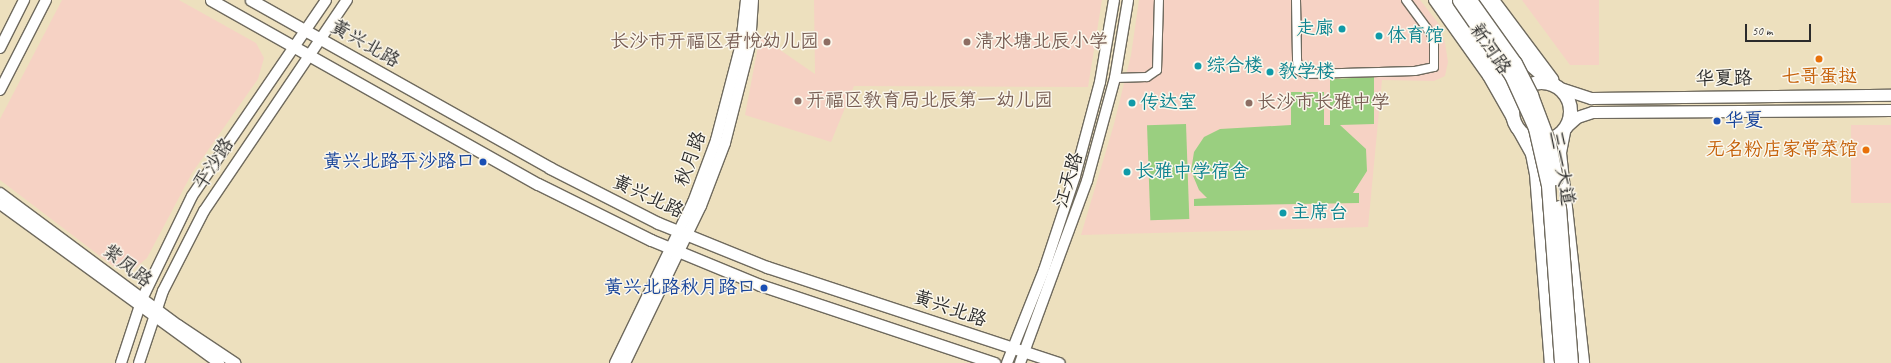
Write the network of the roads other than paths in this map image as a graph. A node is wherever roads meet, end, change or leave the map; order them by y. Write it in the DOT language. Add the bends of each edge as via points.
graph roads {
  1 [pos="24,0"];
  2 [pos="46,0"];
  3 [pos="210,0"];
  4 [pos="250,0"];
  5 [pos="326,0"];
  6 [pos="347,0"];
  7 [pos="746,0"];
  8 [pos="753,0"];
  9 [pos="1114,0"];
  10 [pos="1128,0"];
  11 [pos="1159,0"];
  12 [pos="1296,0"];
  13 [pos="1406,0"];
  14 [pos="1434,0"];
  15 [pos="1470,0"];
  16 [pos="1483,0"];
  17 [pos="1494,0"];
  18 [pos="1451,2"];
  19 [pos="305,30"];
  20 [pos="320,40"];
  21 [pos="294,46"];
  22 [pos="0,48"];
  23 [pos="309,55"];
  24 [pos="1115,78"];
  25 [pos="1557,86"];
  26 [pos="0,90"];
  27 [pos="1891,96"];
  28 [pos="1891,110"];
  29 [pos="1513,120"];
  30 [pos="1566,127"];
  31 [pos="0,193"];
  32 [pos="0,204"];
  33 [pos="683,234"];
  34 [pos="675,251"];
  35 [pos="141,303"];
  36 [pos="154,314"];
  37 [pos="1013,349"];
  38 [pos="1024,352"];
  39 [pos="121,363"];
  40 [pos="139,363"];
  41 [pos="219,363"];
  42 [pos="235,363"];
  43 [pos="615,363"];
  44 [pos="625,363"];
  45 [pos="994,363"];
  46 [pos="1007,363"];
  47 [pos="1020,363"];
  48 [pos="1059,363"];
  49 [pos="1550,363"];
  50 [pos="1561,363"];
  51 [pos="1571,363"];
  52 [pos="1584,363"];
  1 -- 22 [label="street"];
  2 -- 26 [label="street"];
  3 -- 21 [label="main road, 黄兴北路"];
  4 -- 19 [label="main road, 黄兴北路"];
  5 -- 19 [label="street, 平沙路"];
  6 -- 20 [label="street, 平沙路"];
  7 -- 33 [label="street, 秋月路" via="741,44 723,117"];
  8 -- 33 [label="street, 秋月路" via="750,44 739,92 714,174"];
  9 -- 37 [label="street, 江天路" via="1100,82 1075,176"];
  10 -- 24 [label="street, 江天路"];
  11 -- 24 [label="street" via="1157,70 1147,78"];
  12 -- 13 [label="street" via="1297,65 1300,74 1306,74 1415,71 1434,67 1434,38"];
  14 -- 29 [label="street, 新河路" via="1492,82"];
  15 -- 51 [label="main road, 三一大道, bridge" via="1515,63 1549,143 1556,178"];
  16 -- 25 [label="main road" via="1529,63"];
  17 -- 25 [label="street"];
  18 -- 29 [label="main road" via="1501,81"];
  18 -- 50 [label="main road, 三一大道, bridge" via="1511,75 1538,139 1548,185"];
  19 -- 20 [label="main road, 黄兴北路"];
  19 -- 21 [label="street, 平沙路"];
  20 -- 23 [label="street, 平沙路"];
  20 -- 33 [label="main road, 黄兴北路" via="550,168"];
  21 -- 23 [label="main road, 黄兴北路"];
  21 -- 35 [label="street, 平沙路" via="203,178 168,241"];
  23 -- 34 [label="main road, 黄兴北路" via="538,184"];
  23 -- 36 [label="street, 平沙路" via="204,211"];
  24 -- 38 [label="street, 江天路" via="1085,188"];
  25 -- 27 [label="main road, 华夏路" via="1591,98"];
  25 -- 29 [label="main road" via="1539,81 1524,86 1514,98"];
  25 -- 30 [label="main road" via="1569,102"];
  28 -- 30 [label="main road, 华夏路" via="1592,112 1577,117"];
  29 -- 30 [label="main road" via="1536,140 1553,138"];
  29 -- 49 [label="street, 新河路" via="1531,154 1535,174"];
  30 -- 52 [label="street" via="1562,153"];
  31 -- 35 [label="street, 紫凤路"];
  32 -- 35 [label="street, 紫凤路"];
  33 -- 34 [label="street, 秋月路"];
  33 -- 37 [label="main road, 黄兴北路" via="767,267"];
  34 -- 43 [label="street, 秋月路"];
  34 -- 44 [label="street, 秋月路"];
  34 -- 45 [label="main road, 黄兴北路" via="760,285"];
  35 -- 36 [label="street, 紫凤路"];
  35 -- 39 [label="street, 平沙路"];
  36 -- 40 [label="street, 平沙路"];
  36 -- 41 [label="street, 紫凤路"];
  36 -- 42 [label="street, 紫凤路"];
  37 -- 38 [label="main road, 黄兴北路"];
  37 -- 46 [label="street, 江天路"];
  38 -- 47 [label="street, 江天路"];
  38 -- 48 [label="main road, 黄兴北路"];
}
